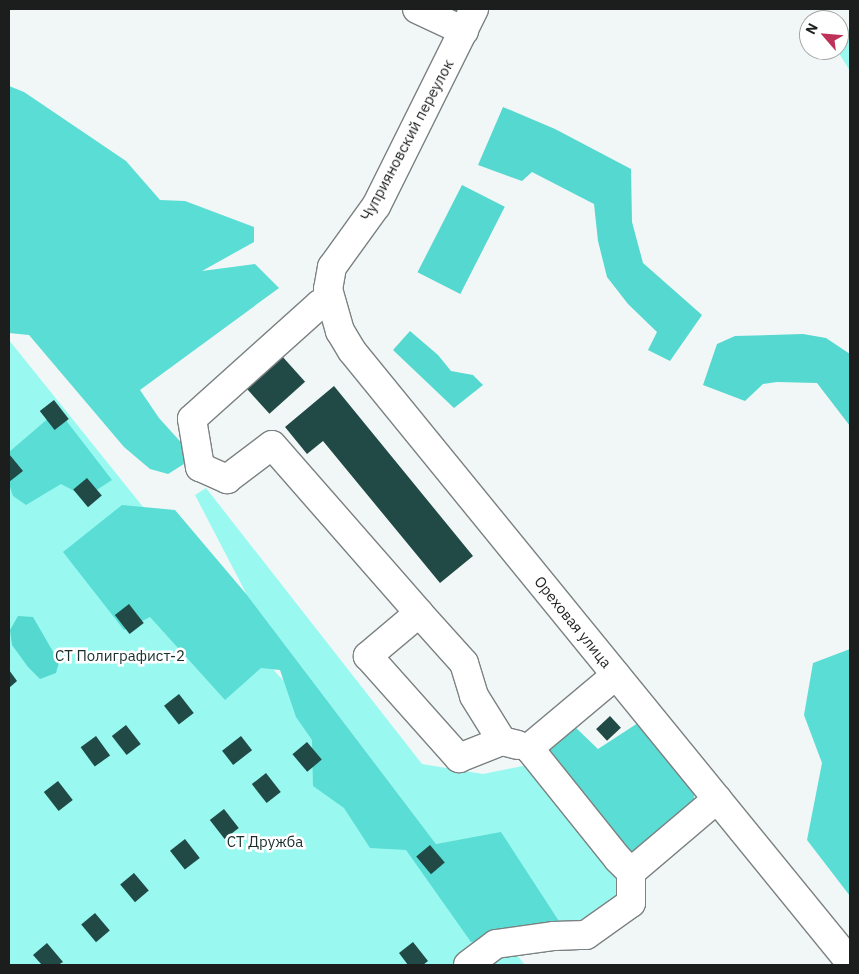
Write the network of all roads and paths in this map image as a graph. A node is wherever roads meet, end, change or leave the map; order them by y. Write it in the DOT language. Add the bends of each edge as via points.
graph roads {
  1 [pos="417,9"];
  2 [pos="469,20"];
  3 [pos="332,267"];
  4 [pos="330,300"];
  5 [pos="419,613"];
  6 [pos="616,675"];
  7 [pos="502,741"];
  8 [pos="529,748"];
  9 [pos="717,799"];
  10 [pos="631,872"];
  11 [pos="850,962"];
  12 [pos="468,965"];
  1 -- 2 [label="street"];
  2 -- 3 [label="street, Чуприяновский переулок" via="376,206"];
  3 -- 4 [label="street, Ореховая улица" via="328,290"];
  4 -- 5 [label="street" via="320,304 192,419 200,467 227,479 272,445"];
  4 -- 6 [label="street, Ореховая улица" via="340,331 352,351"];
  5 -- 7 [label="street" via="464,663 474,696"];
  5 -- 7 [label="street" via="368,656 459,758"];
  6 -- 8 [label="street"];
  6 -- 9 [label="street, Ореховая улица"];
  7 -- 8 [label="street"];
  8 -- 10 [label="street"];
  9 -- 10 [label="street"];
  9 -- 11 [label="street, Ореховая улица"];
  10 -- 12 [label="street" via="631,903 586,935 496,944"];
}
